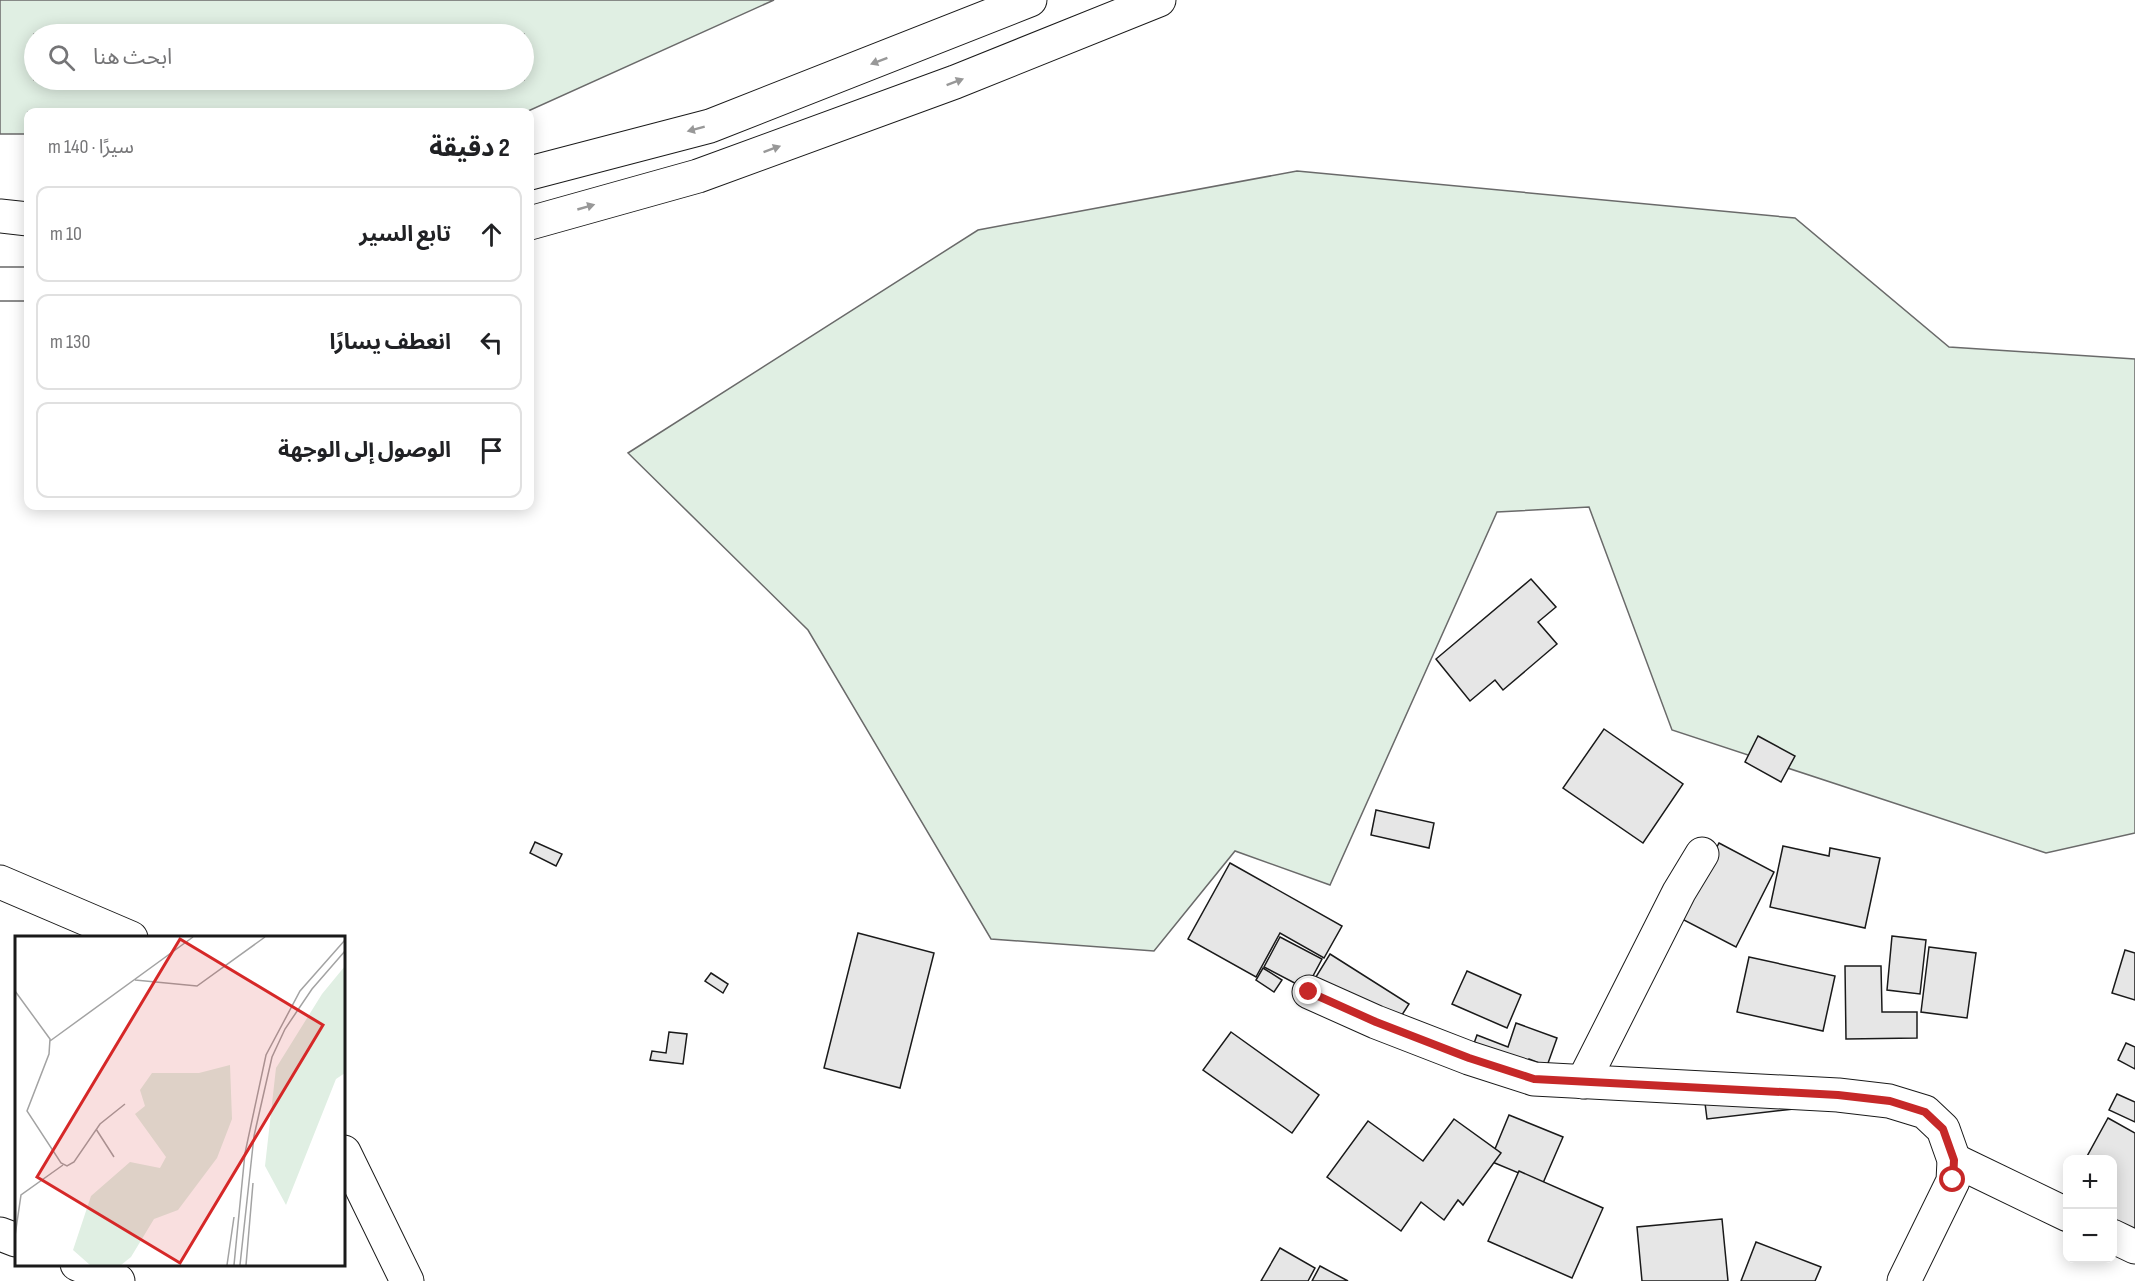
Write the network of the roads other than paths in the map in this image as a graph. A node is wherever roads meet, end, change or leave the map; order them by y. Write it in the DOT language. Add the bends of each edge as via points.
graph roads {
  1 [pos="1030,0"];
  2 [pos="1158,1"];
  3 [pos="534,172"];
  4 [pos="0,216"];
  5 [pos="24,219"];
  6 [pos="534,222"];
  7 [pos="0,284"];
  8 [pos="24,284"];
  9 [pos="1702,854"];
  10 [pos="0,882"];
  11 [pos="126,936"];
  12 [pos="1309,992"];
  13 [pos="1583,1082"];
  14 [pos="345,1154"];
  15 [pos="1954,1160"];
  16 [pos="2063,1213"];
  17 [pos="0,1234"];
  18 [pos="2117,1238"];
  19 [pos="15,1240"];
  20 [pos="2135,1247"];
  21 [pos="82,1266"];
  22 [pos="118,1281"];
  23 [pos="407,1281"];
  24 [pos="1904,1281"];
  1 -- 3 [label="main road, one-way" via="710,126"];
  6 -- 2 [label="main road, one-way" via="698,176 955,82"];
  4 -- 5 [label="main road"];
  7 -- 8 [label="main road"];
  9 -- 13 [label="main road"];
  10 -- 11 [label="main road"];
  12 -- 13 [label="main road" via="1376,1022 1534,1079"];
  13 -- 15 [label="main road" via="1827,1094 1890,1101 1925,1112 1943,1129"];
  14 -- 23 [label="main road"];
  15 -- 16 [label="main road"];
  15 -- 24 [label="main road" via="1953,1180"];
  17 -- 19 [label="main road"];
  18 -- 20 [label="main road"];
  21 -- 22 [label="main road"];
}
